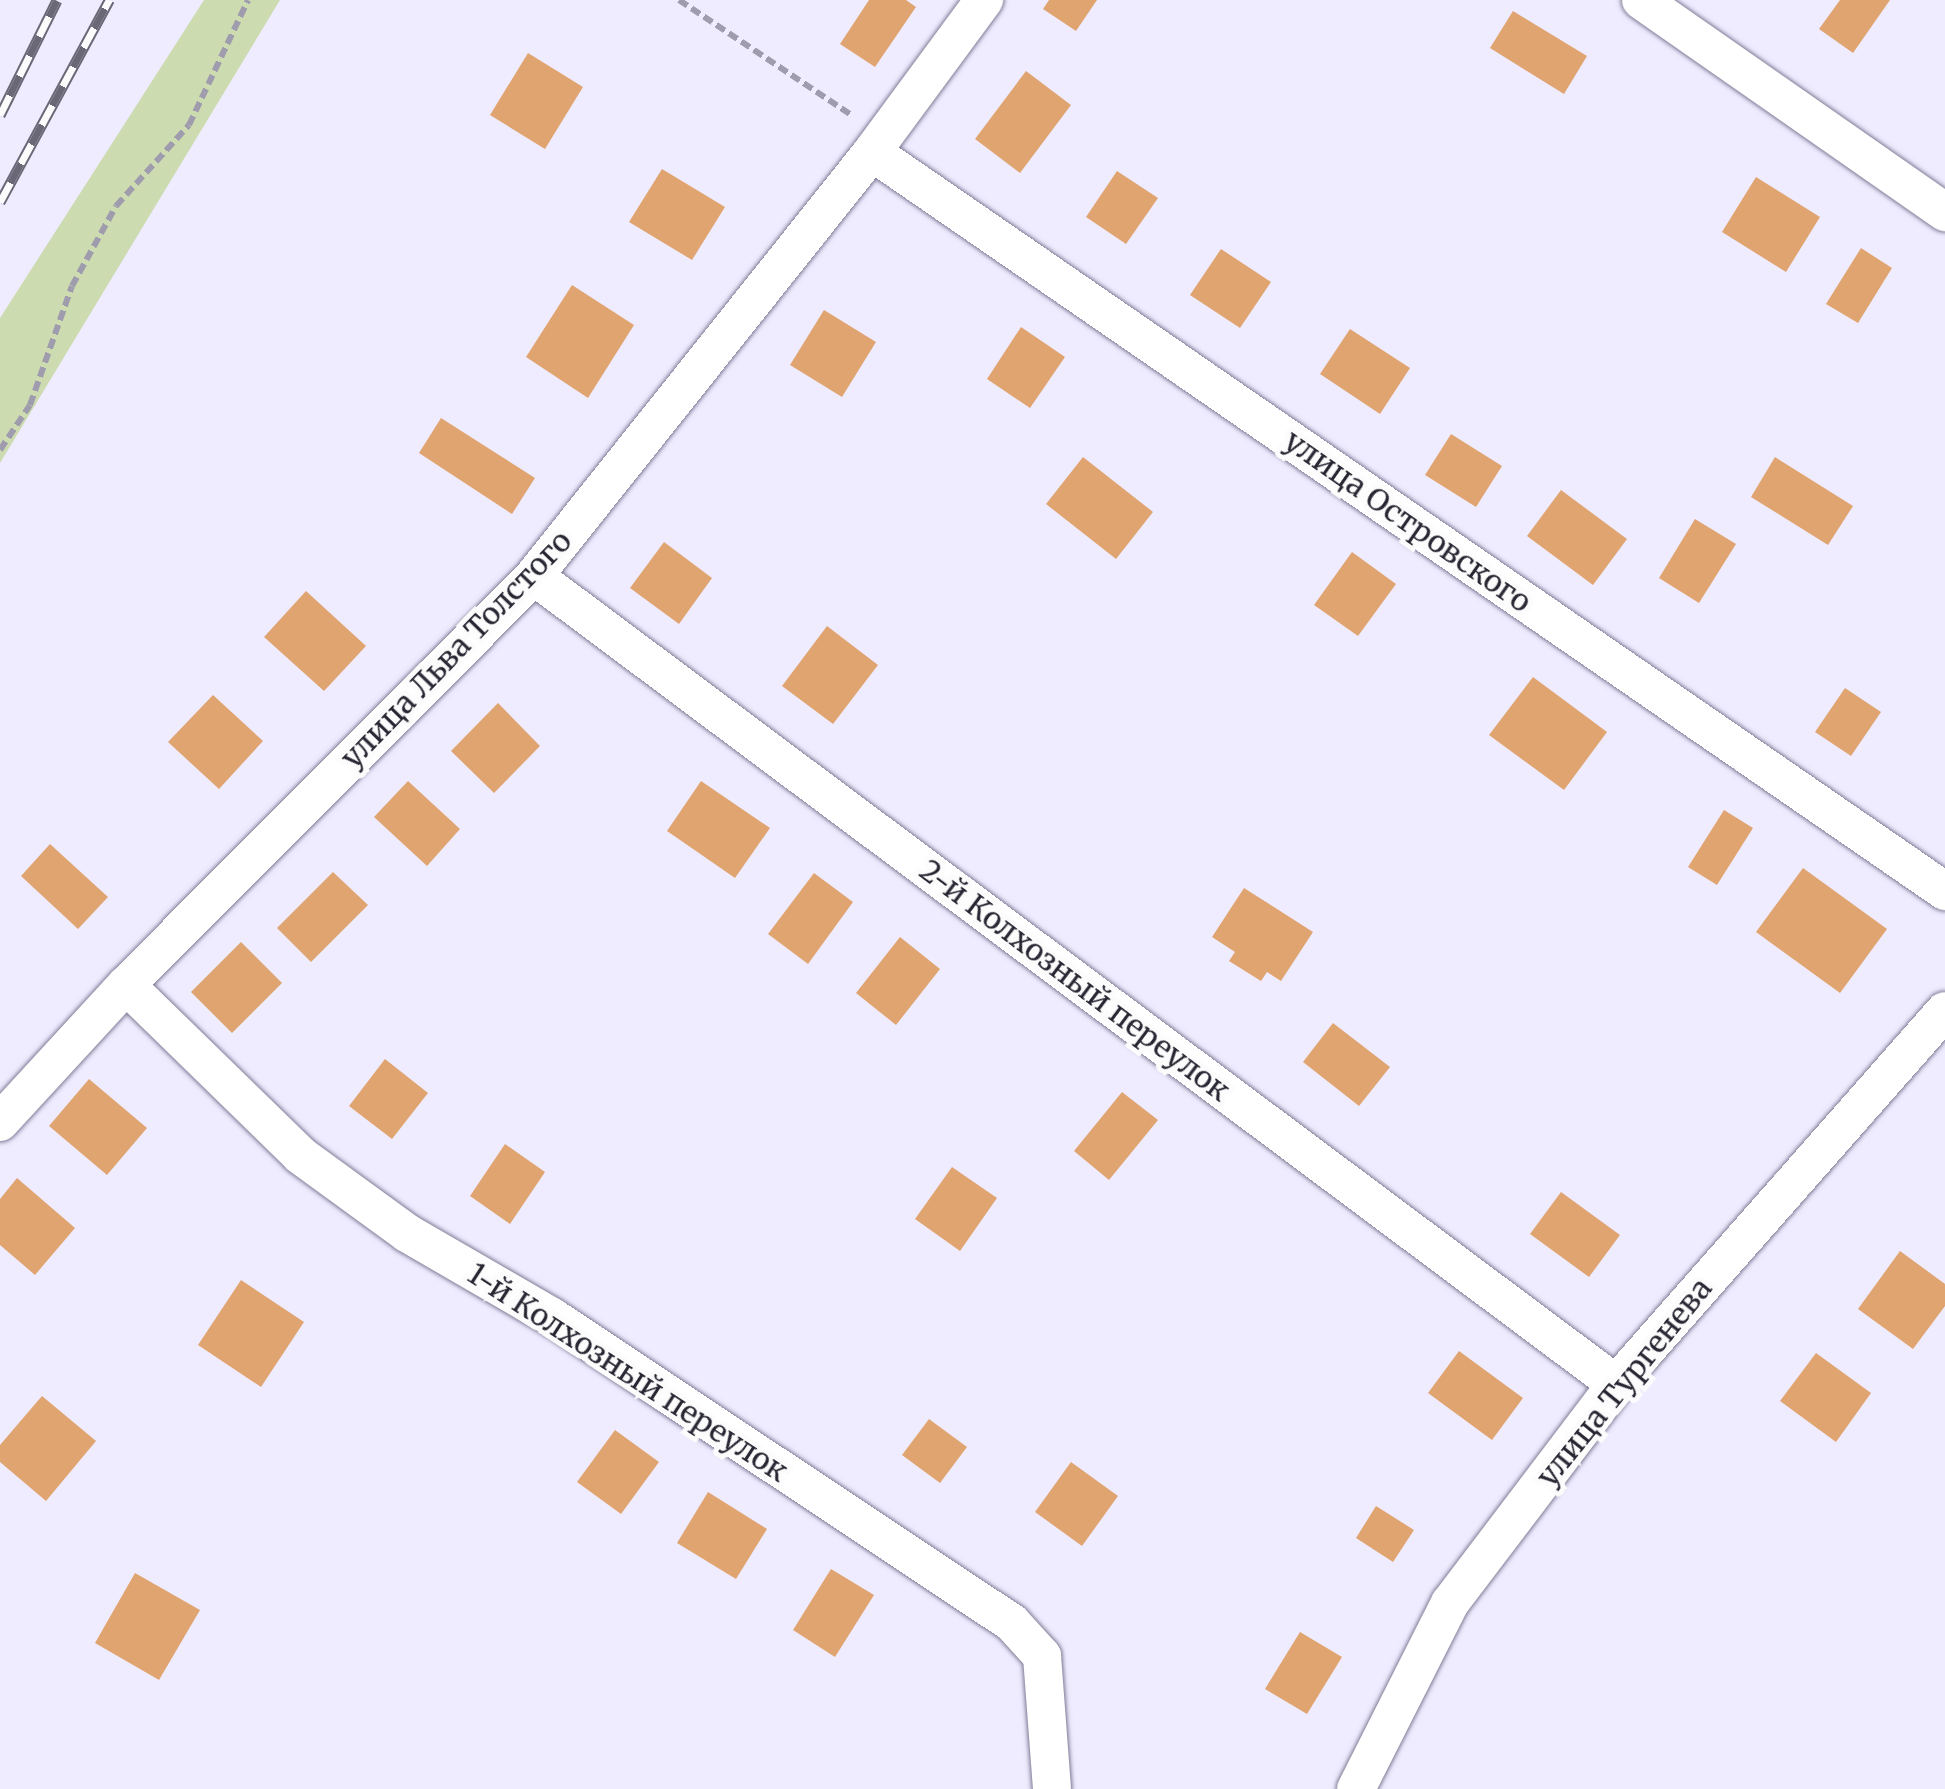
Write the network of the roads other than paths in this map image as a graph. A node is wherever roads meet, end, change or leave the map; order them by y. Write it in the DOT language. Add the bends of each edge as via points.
graph roads {
  1 [pos="984,0"];
  2 [pos="1641,0"];
  3 [pos="878,144"];
  4 [pos="1945,212"];
  5 [pos="534,576"];
  6 [pos="1945,891"];
  7 [pos="126,984"];
  8 [pos="1945,1010"];
  9 [pos="0,1122"];
  10 [pos="1616,1384"];
  11 [pos="1052,1789"];
  12 [pos="1356,1789"];
  1 -- 3 [label="street, улица Льва Толстого"];
  2 -- 4 [label="street"];
  3 -- 5 [label="street, улица Льва Толстого"];
  3 -- 6 [label="street, улица Островского"];
  5 -- 7 [label="street, улица Льва Толстого"];
  5 -- 10 [label="street, 2-й Колхозный переулок"];
  7 -- 9 [label="street, улица Льва Толстого"];
  7 -- 11 [label="street, 1-й Колхозный переулок" via="300,1155 407,1233 552,1316 1012,1624 1042,1656"];
  8 -- 10 [label="street, улица Тургенева"];
  10 -- 12 [label="street, улица Тургенева" via="1450,1603"];
}
